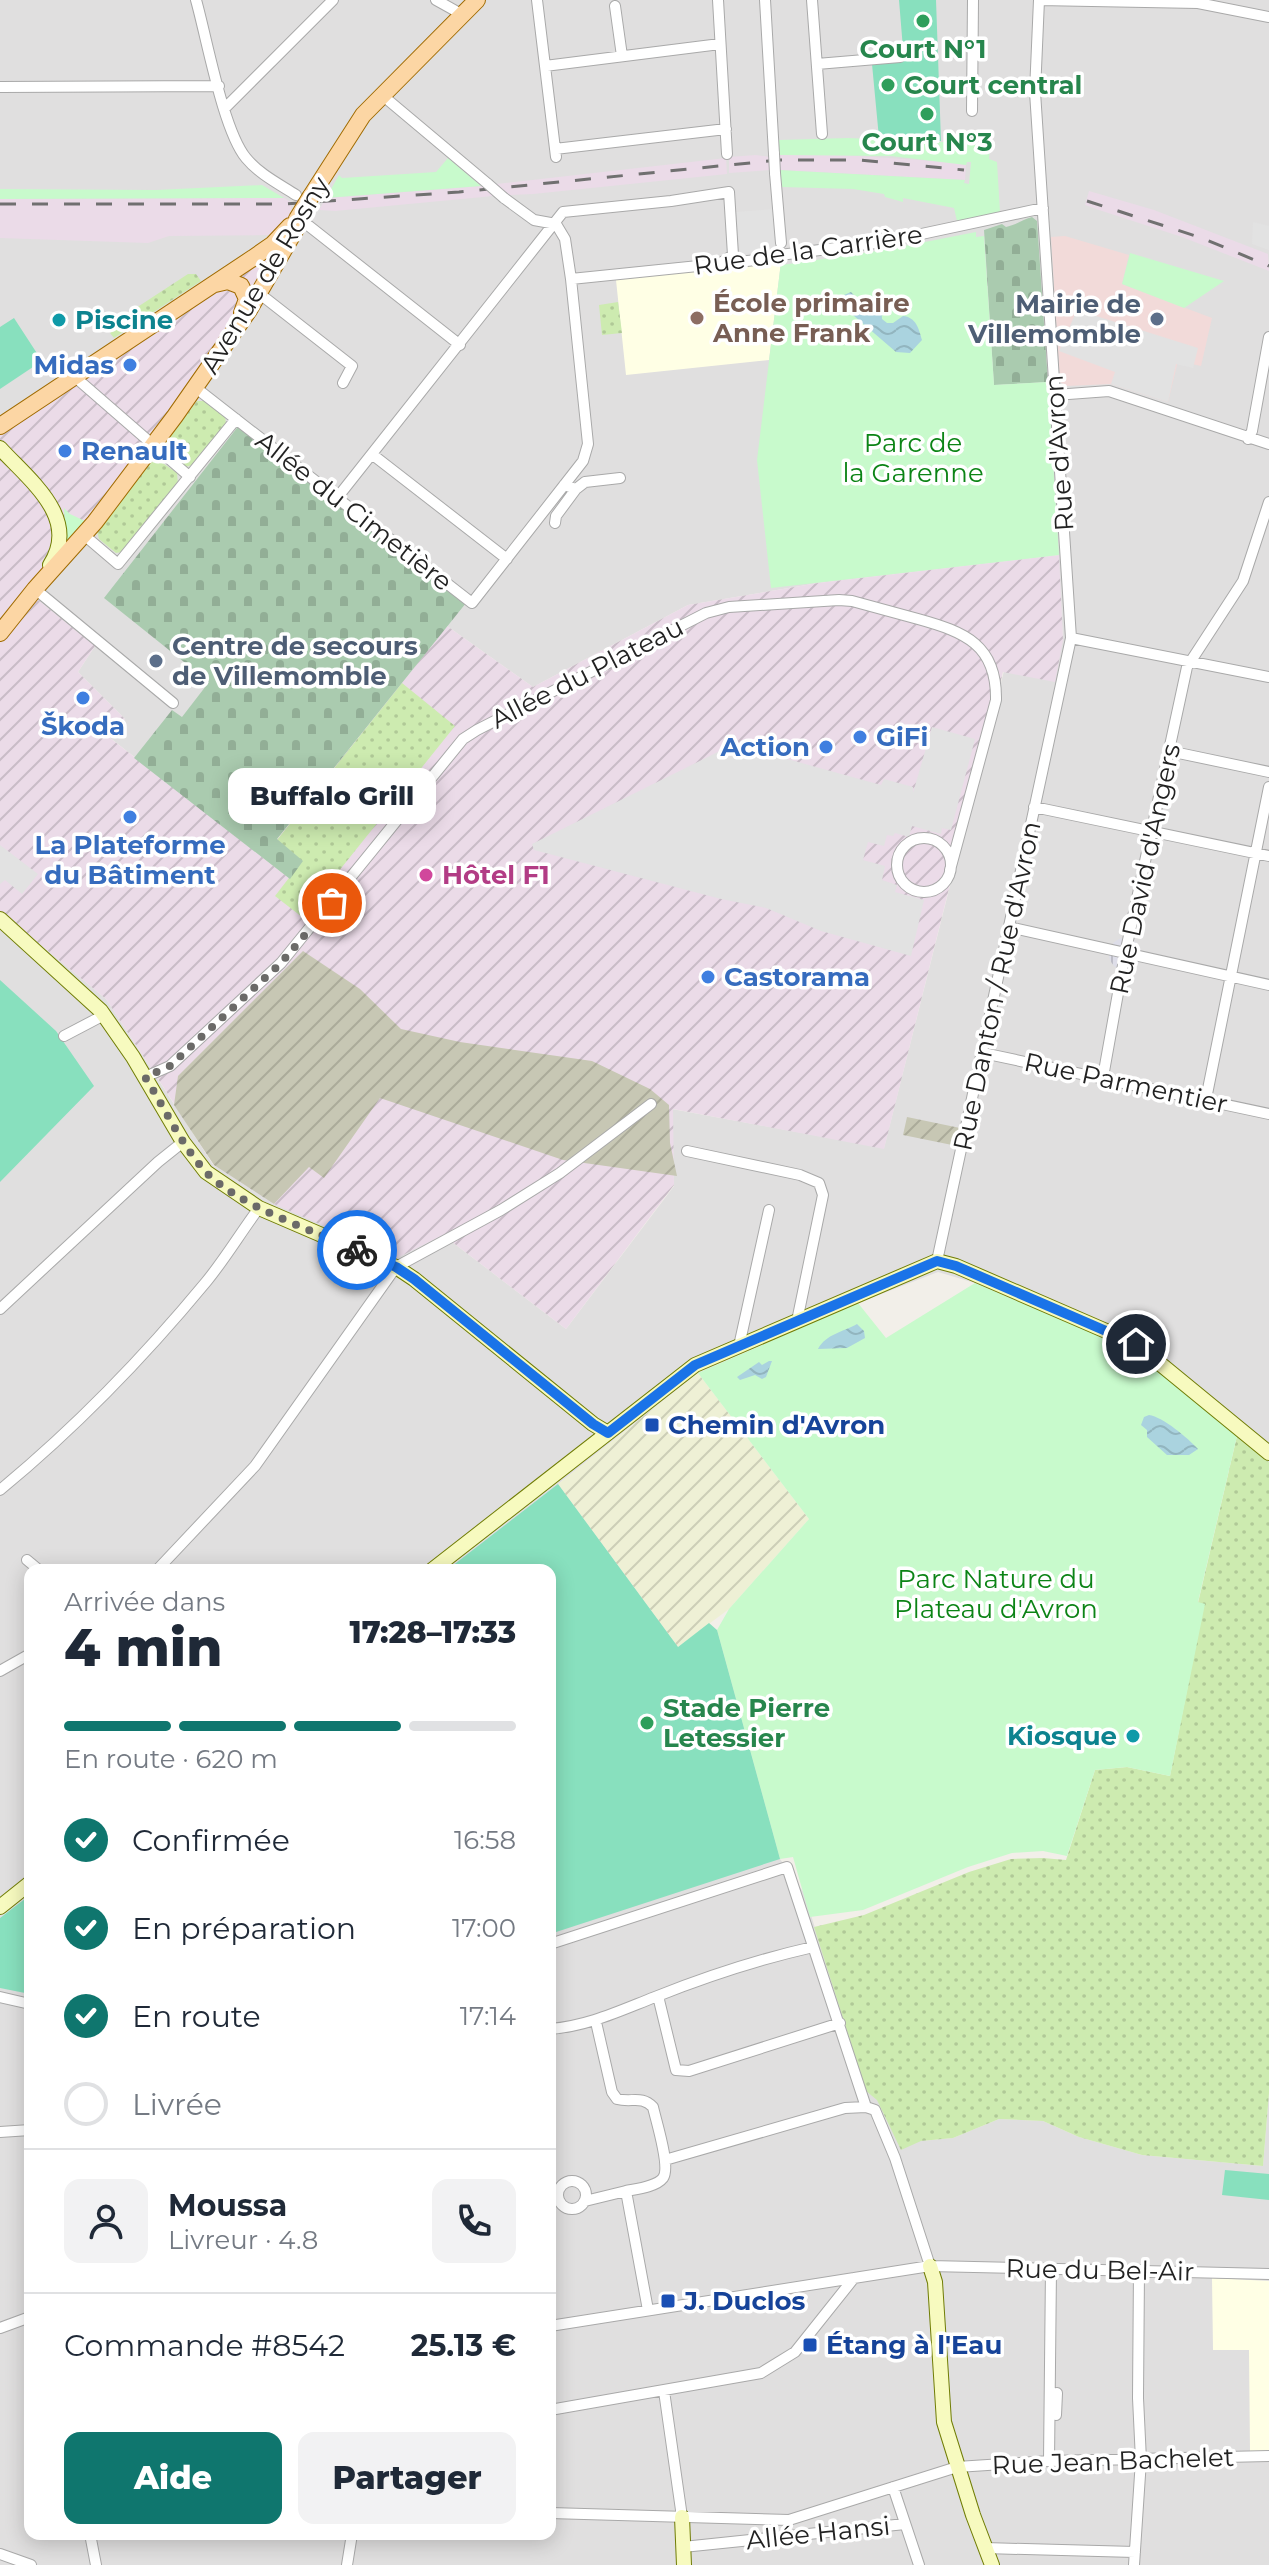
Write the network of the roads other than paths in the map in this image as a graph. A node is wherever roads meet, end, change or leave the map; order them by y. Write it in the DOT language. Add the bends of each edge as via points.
graph roads {
  1 [pos="196,0"];
  2 [pos="333,0"];
  3 [pos="436,0"];
  4 [pos="477,0"];
  5 [pos="537,0"];
  6 [pos="718,0"];
  7 [pos="765,0"];
  8 [pos="812,0"];
  9 [pos="973,0"];
  10 [pos="1039,0"];
  11 [pos="615,6"];
  12 [pos="463,15"];
  13 [pos="1269,17"];
  14 [pos="720,44"];
  15 [pos="622,56"];
  16 [pos="900,57"];
  17 [pos="817,64"];
  18 [pos="545,66"];
  19 [pos="219,86"];
  20 [pos="0,87"];
  21 [pos="382,95"];
  22 [pos="225,108"];
  23 [pos="972,111"];
  24 [pos="726,129"];
  25 [pos="822,134"];
  26 [pos="727,154"];
  27 [pos="305,198"];
  28 [pos="1043,208"];
  29 [pos="297,219"];
  30 [pos="556,224"];
  31 [pos="781,243"];
  32 [pos="253,258"];
  33 [pos="719,264"];
  34 [pos="269,278"];
  35 [pos="571,279"];
  36 [pos="214,285"];
  37 [pos="260,294"];
  38 [pos="1269,337"];
  39 [pos="226,345"];
  40 [pos="460,345"];
  41 [pos="75,377"];
  42 [pos="343,383"];
  43 [pos="196,388"];
  44 [pos="1055,395"];
  45 [pos="236,419"];
  46 [pos="0,426"];
  47 [pos="1248,439"];
  48 [pos="1269,444"];
  49 [pos="152,447"];
  50 [pos="4,454"];
  51 [pos="373,455"];
  52 [pos="190,477"];
  53 [pos="620,478"];
  54 [pos="564,485"];
  55 [pos="576,489"];
  56 [pos="337,498"];
  57 [pos="1269,502"];
  58 [pos="555,523"];
  59 [pos="84,535"];
  60 [pos="507,559"];
  61 [pos="35,589"];
  62 [pos="0,633"];
  63 [pos="1071,638"];
  64 [pos="1191,662"];
  65 [pos="1269,677"];
  66 [pos="173,703"];
  67 [pos="1169,751"];
  68 [pos="1269,772"];
  69 [pos="1269,787"];
  70 [pos="1034,807"];
  71 [pos="960,829"];
  72 [pos="1152,832"];
  73 [pos="936,841"];
  74 [pos="1256,853"];
  75 [pos="1269,856"];
  76 [pos="950,870"];
  77 [pos="0,919"];
  78 [pos="1009,927"];
  79 [pos="1125,954"];
  80 [pos="1232,976"];
  81 [pos="1269,985"];
  82 [pos="104,1015"];
  83 [pos="64,1036"];
  84 [pos="983,1053"];
  85 [pos="145,1077"];
  86 [pos="1103,1077"];
  87 [pos="1206,1099"];
  88 [pos="651,1104"];
  89 [pos="1269,1114"];
  90 [pos="183,1142"];
  91 [pos="687,1151"];
  92 [pos="259,1208"];
  93 [pos="769,1210"];
  94 [pos="937,1261"];
  95 [pos="396,1267"];
  96 [pos="0,1309"];
  97 [pos="797,1321"];
  98 [pos="739,1346"];
  99 [pos="608,1433"];
  100 [pos="1269,1453"];
  101 [pos="0,1490"];
  102 [pos="27,1560"];
  103 [pos="32,1564"];
  104 [pos="163,1564"];
  105 [pos="440,1564"];
  106 [pos="24,1657"];
  107 [pos="0,1671"];
  108 [pos="24,1888"];
  109 [pos="0,1907"];
  110 [pos="556,1942"];
  111 [pos="812,1945"];
  112 [pos="658,1996"];
  113 [pos="0,1997"];
  114 [pos="24,2003"];
  115 [pos="596,2022"];
  116 [pos="840,2023"];
  117 [pos="556,2029"];
  118 [pos="866,2107"];
  119 [pos="24,2130"];
  120 [pos="0,2132"];
  121 [pos="665,2160"];
  122 [pos="626,2191"];
  123 [pos="585,2201"];
  124 [pos="930,2266"];
  125 [pos="1051,2269"];
  126 [pos="1139,2270"];
  127 [pos="1269,2274"];
  128 [pos="854,2278"];
  129 [pos="648,2310"];
  130 [pos="24,2319"];
  131 [pos="556,2325"];
  132 [pos="0,2328"];
  133 [pos="664,2391"];
  134 [pos="1057,2393"];
  135 [pos="556,2409"];
  136 [pos="1269,2456"];
  137 [pos="1141,2460"];
  138 [pos="1052,2461"];
  139 [pos="957,2467"];
  140 [pos="893,2487"];
  141 [pos="556,2513"];
  142 [pos="682,2517"];
  143 [pos="905,2524"];
  144 [pos="91,2540"];
  145 [pos="351,2540"];
  146 [pos="683,2547"];
  147 [pos="985,2548"];
  148 [pos="1135,2552"];
  149 [pos="0,2554"];
  150 [pos="31,2565"];
  151 [pos="96,2565"];
  152 [pos="347,2565"];
  153 [pos="684,2565"];
  154 [pos="919,2565"];
  155 [pos="992,2565"];
  156 [pos="1134,2565"];
  1 -- 19 [label="street"];
  2 -- 22 [label="street"];
  3 -- 12 [label="street"];
  4 -- 12 [label="main road, Avenue de Rosny"];
  5 -- 18 [label="street"];
  6 -- 14 [label="street"];
  7 -- 31 [label="street, bridge"];
  8 -- 17 [label="street"];
  9 -- 23 [label="street"];
  10 -- 13 [label="street" via="1198,3"];
  10 -- 28 [label="street, Rue d'Avron" via="1035,92"];
  11 -- 15 [label="street"];
  12 -- 21 [label="main road, Avenue de Rosny"];
  14 -- 15 [label="street"];
  14 -- 24 [label="street"];
  15 -- 18 [label="street"];
  16 -- 17 [label="street"];
  17 -- 25 [label="street"];
  18 -- 24 [label="street" via="555,153"];
  19 -- 20 [label="street"];
  19 -- 22 [label="street"];
  21 -- 27 [label="main road, Avenue de Rosny"];
  21 -- 30 [label="street, bridge" via="504,198 534,220"];
  22 -- 27 [label="street" via="244,156"];
  24 -- 26 [label="street"];
  27 -- 29 [label="main road, Avenue de Rosny, bridge"];
  28 -- 33 [label="street, Rue de la Carrière" via="884,242"];
  28 -- 44 [label="street, Rue d'Avron"];
  29 -- 32 [label="main road"];
  29 -- 34 [label="main road, Avenue de Rosny"];
  29 -- 40 [label="street"];
  30 -- 33 [label="street" via="563,212 729,192 733,255"];
  30 -- 35 [label="street" via="565,239"];
  30 -- 40 [label="street"];
  32 -- 34 [label="main road" via="248,277 258,282"];
  32 -- 36 [label="main road"];
  33 -- 35 [label="street, Rue de la Carrière"];
  34 -- 37 [label="main road, Avenue de Rosny"];
  35 -- 54 [label="street" via="588,444 583,461"];
  36 -- 39 [label="main road" via="235,282 247,299"];
  36 -- 41 [label="main road"];
  37 -- 39 [label="main road, Avenue de Rosny"];
  37 -- 42 [label="street" via="352,366"];
  38 -- 47 [label="street"];
  39 -- 43 [label="main road, Avenue de Rosny"];
  40 -- 51 [label="street"];
  41 -- 46 [label="main road"];
  41 -- 49 [label="street"];
  43 -- 45 [label="street, Allée du Cimetière"];
  43 -- 49 [label="main road, Avenue de Rosny"];
  44 -- 47 [label="street" via="1109,391"];
  44 -- 63 [label="street, Rue d'Avron"];
  45 -- 52 [label="street"];
  45 -- 56 [label="street, Allée du Cimetière"];
  47 -- 48 [label="street"];
  49 -- 52 [label="street"];
  49 -- 59 [label="main road, Avenue de Rosny"];
  50 -- 61 [label="street" via="57,513 58,552"];
  51 -- 56 [label="street"];
  51 -- 60 [label="street"];
  52 -- 59 [label="street" via="118,564"];
  53 -- 55 [label="street" via="585,482"];
  54 -- 55 [label="street"];
  54 -- 60 [label="street"];
  55 -- 58 [label="street"];
  56 -- 60 [label="street, Allée du Cimetière" via="472,603"];
  57 -- 64 [label="street, Rue David d'Angers" via="1243,581"];
  59 -- 61 [label="main road, Avenue de Rosny"];
  61 -- 62 [label="main road, Avenue de Rosny"];
  61 -- 66 [label="street"];
  63 -- 64 [label="street"];
  63 -- 70 [label="street, Rue d'Avron"];
  64 -- 65 [label="street"];
  64 -- 67 [label="street, Rue David d'Angers"];
  67 -- 68 [label="street"];
  67 -- 72 [label="street, Rue David d'Angers"];
  69 -- 74 [label="street"];
  70 -- 72 [label="street"];
  70 -- 78 [label="street, Rue Danton / Rue d'Avron"];
  71 -- 73 [label="street" via="954,837"];
  71 -- 76 [label="street, Allée du Plateau"];
  71 -- 85 [label="street, Allée du Plateau" via="996,700 994,674 977,644 950,628 852,601 717,609 463,739 281,963 170,1066"];
  72 -- 74 [label="street"];
  72 -- 79 [label="street, Rue David d'Angers"];
  73 -- 76 [label="street" via="948,852"];
  73 -- 76 [label="street" via="920,838 905,846 896,863 901,879 924,892 941,886"];
  74 -- 75 [label="street"];
  74 -- 80 [label="street"];
  77 -- 82 [label="street"];
  78 -- 79 [label="street"];
  78 -- 84 [label="street, Rue Danton / Rue d'Avron"];
  79 -- 80 [label="street"];
  79 -- 86 [label="street, Rue David d'Angers"];
  80 -- 81 [label="street"];
  80 -- 87 [label="street"];
  82 -- 83 [label="street"];
  82 -- 85 [label="street"];
  84 -- 86 [label="street, Rue Parmentier"];
  84 -- 94 [label="street, Rue Danton / Rue d'Avron"];
  85 -- 90 [label="street"];
  86 -- 87 [label="street, Rue Parmentier"];
  87 -- 89 [label="street, Rue Parmentier"];
  88 -- 95 [label="street" via="560,1173"];
  90 -- 92 [label="street" via="206,1172"];
  90 -- 96 [label="street"];
  91 -- 97 [label="street" via="819,1183 823,1195"];
  92 -- 95 [label="street"];
  92 -- 101 [label="street" via="207,1281 129,1367 56,1443"];
  93 -- 98 [label="street"];
  94 -- 97 [label="street"];
  94 -- 100 [label="street" via="1136,1344"];
  95 -- 99 [label="street"];
  95 -- 104 [label="street" via="255,1466"];
  97 -- 98 [label="street"];
  98 -- 99 [label="street" via="695,1365"];
  99 -- 105 [label="street"];
  102 -- 103 [label="street"];
  106 -- 107 [label="street"];
  108 -- 109 [label="street"];
  110 -- 111 [label="street" via="787,1867"];
  111 -- 112 [label="street"];
  111 -- 116 [label="street"];
  112 -- 115 [label="street"];
  112 -- 116 [label="street" via="676,2070 689,2071"];
  113 -- 114 [label="street"];
  115 -- 117 [label="street"];
  115 -- 121 [label="street" via="612,2092 617,2099 647,2100 653,2107"];
  116 -- 118 [label="street"];
  118 -- 121 [label="street" via="845,2108"];
  118 -- 124 [label="street" via="875,2110 895,2158"];
  119 -- 120 [label="street"];
  121 -- 122 [label="street" via="663,2178"];
  122 -- 123 [label="street"];
  122 -- 129 [label="street"];
  124 -- 125 [label="street, Rue du Bel-Air"];
  124 -- 128 [label="street, Rue du Bel-Air"];
  124 -- 139 [label="street" via="944,2422"];
  125 -- 126 [label="street, Rue du Bel-Air"];
  125 -- 138 [label="street"];
  126 -- 127 [label="street, Rue du Bel-Air"];
  126 -- 137 [label="street"];
  128 -- 129 [label="street, Rue du Bel-Air"];
  128 -- 133 [label="street" via="795,2352 761,2373"];
  129 -- 131 [label="street, Rue du Bel-Air"];
  130 -- 132 [label="street"];
  133 -- 135 [label="street"];
  133 -- 142 [label="street"];
  134 -- 138 [label="street"];
  136 -- 137 [label="street, Rue Jean Bachelet"];
  137 -- 138 [label="street, Rue Jean Bachelet"];
  137 -- 148 [label="street"];
  138 -- 139 [label="street, Rue Jean Bachelet"];
  139 -- 140 [label="street, Rue Jean Bachelet"];
  139 -- 147 [label="street"];
  140 -- 142 [label="street, Rue Jean Bachelet" via="789,2520"];
  140 -- 143 [label="street"];
  141 -- 142 [label="street, Rue Jean Bachelet"];
  142 -- 146 [label="street"];
  143 -- 146 [label="street, Allée Hansi"];
  143 -- 154 [label="street"];
  144 -- 151 [label="street"];
  145 -- 152 [label="street"];
  146 -- 153 [label="street"];
  147 -- 148 [label="street"];
  147 -- 155 [label="street"];
  148 -- 156 [label="street"];
  149 -- 150 [label="street"];
}
